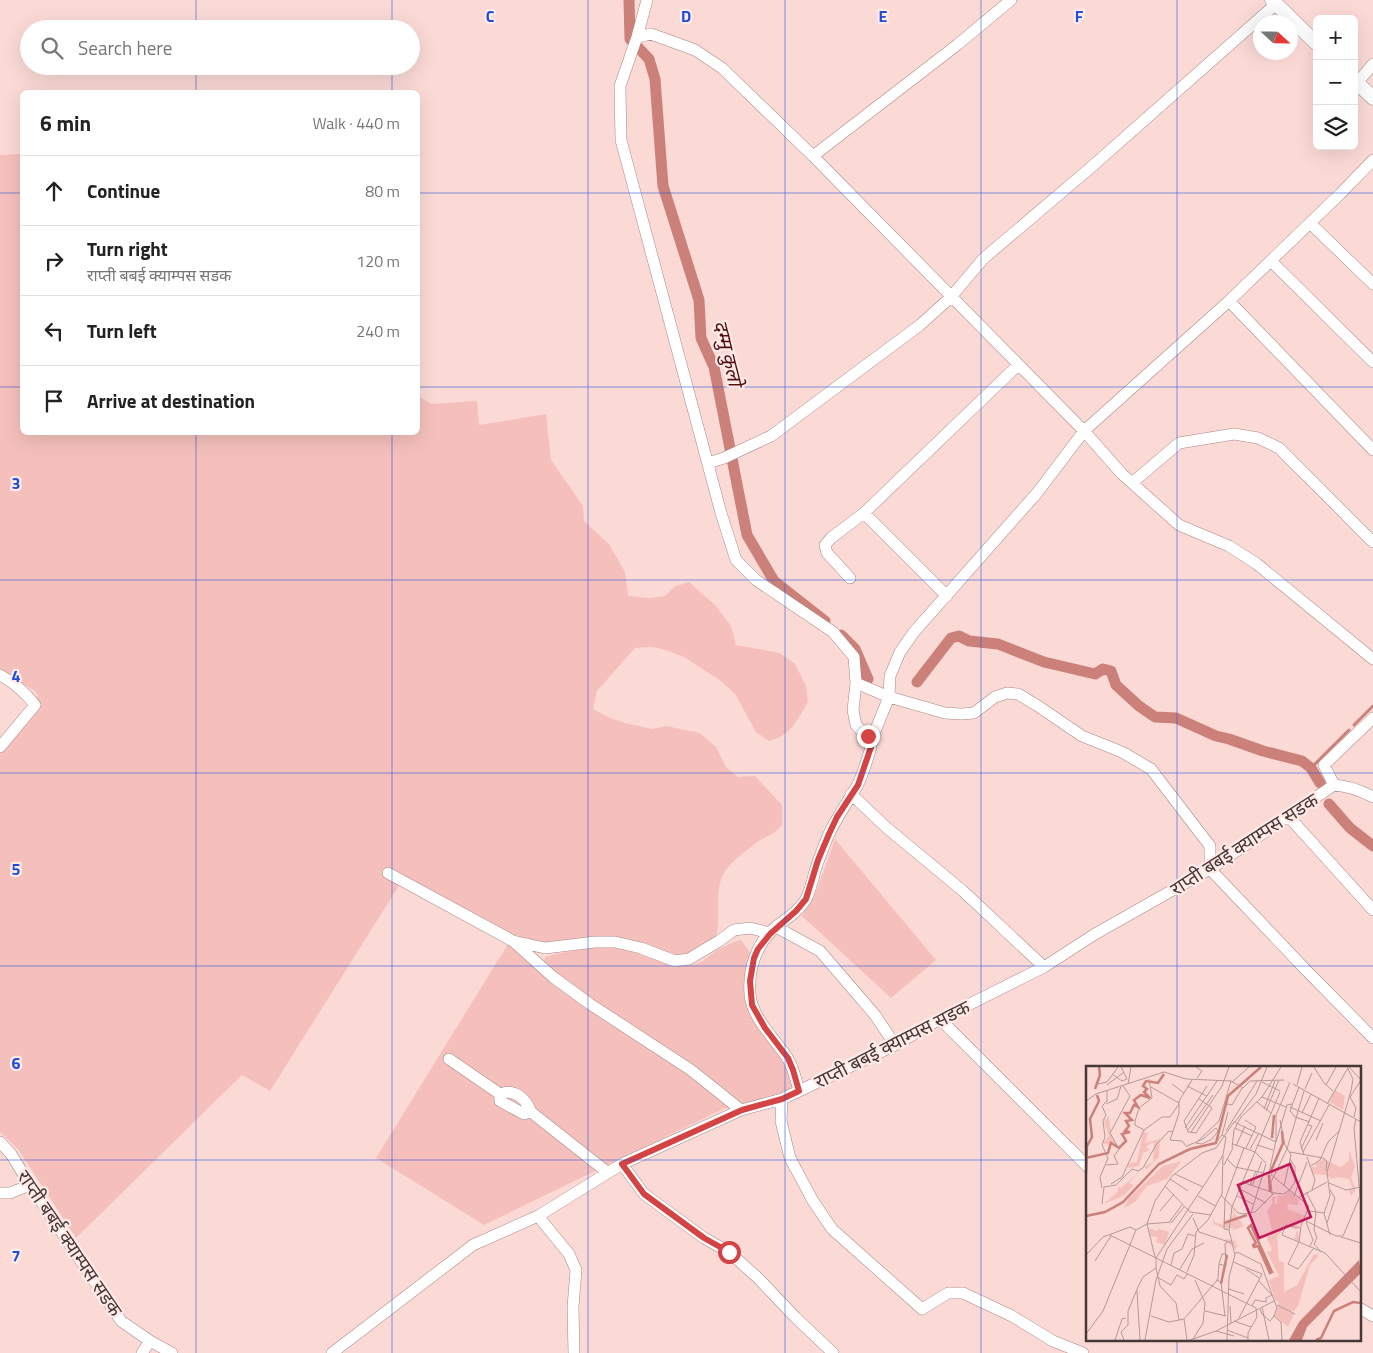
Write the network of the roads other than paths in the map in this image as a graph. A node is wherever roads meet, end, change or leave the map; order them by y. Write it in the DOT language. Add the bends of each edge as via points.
graph roads {
  1 [pos="647,0"];
  2 [pos="1011,0"];
  3 [pos="1274,2"];
  4 [pos="637,37"];
  5 [pos="1313,40"];
  6 [pos="1373,64"];
  7 [pos="1358,79"];
  8 [pos="1358,83"];
  9 [pos="1373,98"];
  10 [pos="813,156"];
  11 [pos="1373,160"];
  12 [pos="1310,223"];
  13 [pos="1271,261"];
  14 [pos="1373,284"];
  15 [pos="951,297"];
  16 [pos="1229,301"];
  17 [pos="1373,362"];
  18 [pos="1018,365"];
  19 [pos="1084,431"];
  20 [pos="1373,450"];
  21 [pos="708,463"];
  22 [pos="1132,483"];
  23 [pos="864,513"];
  24 [pos="1373,542"];
  25 [pos="850,578"];
  26 [pos="947,596"];
  27 [pos="1373,659"];
  28 [pos="0,675"];
  29 [pos="856,682"];
  30 [pos="889,697"];
  31 [pos="1373,718"];
  32 [pos="871,741"];
  33 [pos="0,747"];
  34 [pos="1334,785"];
  35 [pos="851,794"];
  36 [pos="1373,797"];
  37 [pos="1289,816"];
  38 [pos="1210,870"];
  39 [pos="388,873"];
  40 [pos="1373,910"];
  41 [pos="773,930"];
  42 [pos="513,941"];
  43 [pos="1044,967"];
  44 [pos="940,1019"];
  45 [pos="1373,1038"];
  46 [pos="895,1046"];
  47 [pos="449,1058"];
  48 [pos="799,1091"];
  49 [pos="782,1099"];
  50 [pos="742,1110"];
  51 [pos="0,1142"];
  52 [pos="622,1164"];
  53 [pos="1086,1165"];
  54 [pos="607,1172"];
  55 [pos="30,1185"];
  56 [pos="0,1193"];
  57 [pos="538,1216"];
  58 [pos="1360,1309"];
  59 [pos="1373,1316"];
  60 [pos="150,1341"];
  61 [pos="142,1353"];
  62 [pos="172,1353"];
  63 [pos="332,1353"];
  64 [pos="574,1353"];
  65 [pos="833,1353"];
  66 [pos="1083,1353"];
  1 -- 4 [label="street"];
  2 -- 10 [label="street"];
  3 -- 5 [label="main road"];
  3 -- 15 [label="street" via="1089,169 983,259"];
  4 -- 10 [label="street" via="651,34 665,39 695,50 722,68"];
  4 -- 21 [label="street" via="620,86 621,140"];
  6 -- 7 [label="street"];
  8 -- 9 [label="main road"];
  10 -- 15 [label="street"];
  11 -- 12 [label="street"];
  12 -- 13 [label="street"];
  12 -- 14 [label="street"];
  13 -- 16 [label="street"];
  13 -- 17 [label="street"];
  15 -- 18 [label="street"];
  15 -- 21 [label="street" via="920,325 771,436"];
  16 -- 19 [label="street"];
  16 -- 20 [label="street"];
  18 -- 19 [label="street"];
  18 -- 23 [label="street"];
  19 -- 22 [label="street"];
  19 -- 26 [label="street" via="1037,493"];
  21 -- 29 [label="street" via="736,560 756,580 833,632 854,657"];
  22 -- 24 [label="street" via="1179,443 1234,434 1258,438 1279,448"];
  22 -- 27 [label="street" via="1179,525 1229,546 1257,564"];
  23 -- 25 [label="street" via="825,545 827,553"];
  23 -- 26 [label="street"];
  26 -- 30 [label="street" via="900,652 890,676"];
  28 -- 33 [label="street" via="24,692 35,705"];
  29 -- 30 [label="street"];
  29 -- 32 [label="street" via="853,710 856,725"];
  30 -- 32 [label="street"];
  30 -- 38 [label="street" via="945,713 960,714 974,713 995,697 1018,694 1082,736 1122,752 1151,769 1210,846"];
  31 -- 34 [label="street" via="1324,765"];
  32 -- 35 [label="street" via="858,785"];
  34 -- 36 [label="street, राप्ती बबई क्याम्पस सडक" via="1354,788"];
  34 -- 37 [label="street, राप्ती बबई क्याम्पस सडक"];
  35 -- 41 [label="street" via="829,834 806,899"];
  35 -- 43 [label="street" via="963,891"];
  37 -- 38 [label="street, राप्ती बबई क्याम्पस सडक"];
  37 -- 40 [label="street"];
  38 -- 43 [label="street, राप्ती बबई क्याम्पस सडक" via="1095,934"];
  38 -- 45 [label="street"];
  39 -- 42 [label="street"];
  41 -- 42 [label="street" via="734,930 720,942 689,959 676,961 615,942 545,948"];
  41 -- 46 [label="street" via="820,951 875,1015"];
  41 -- 48 [label="street" via="754,958 751,999 758,1017 788,1058"];
  42 -- 50 [label="street" via="553,978 691,1070"];
  43 -- 44 [label="street, राप्ती बबई क्याम्पस सडक"];
  44 -- 46 [label="street, राप्ती बबई क्याम्पस सडक"];
  44 -- 53 [label="street"];
  46 -- 48 [label="street, राप्ती बबई क्याम्पस सडक"];
  47 -- 54 [label="street" via="500,1094 514,1092 520,1096 531,1112"];
  48 -- 49 [label="street, राप्ती बबई क्याम्पस सडक"];
  49 -- 50 [label="street, राप्ती बबई क्याम्पस सडक"];
  49 -- 66 [label="street" via="781,1121 790,1158 832,1230 922,1309 948,1293 963,1293 1012,1316 1053,1341"];
  50 -- 52 [label="street, राप्ती बबई क्याम्पस सडक"];
  51 -- 55 [label="street, राप्ती बबई क्याम्पस सडक"];
  52 -- 54 [label="street, राप्ती बबई क्याम्पस सडक"];
  52 -- 65 [label="street" via="644,1194 704,1238 729,1252"];
  54 -- 57 [label="street, राप्ती बबई क्याम्पस सडक"];
  55 -- 56 [label="street" via="10,1193"];
  55 -- 60 [label="street, राप्ती बबई क्याम्पस सडक" via="121,1321"];
  57 -- 63 [label="street, राप्ती बबई क्याम्पस सडक" via="474,1245"];
  57 -- 64 [label="street" via="570,1254 576,1270"];
  58 -- 59 [label="street"];
  60 -- 61 [label="street"];
  60 -- 62 [label="street, राप्ती बबई क्याम्पस सडक"];
}
